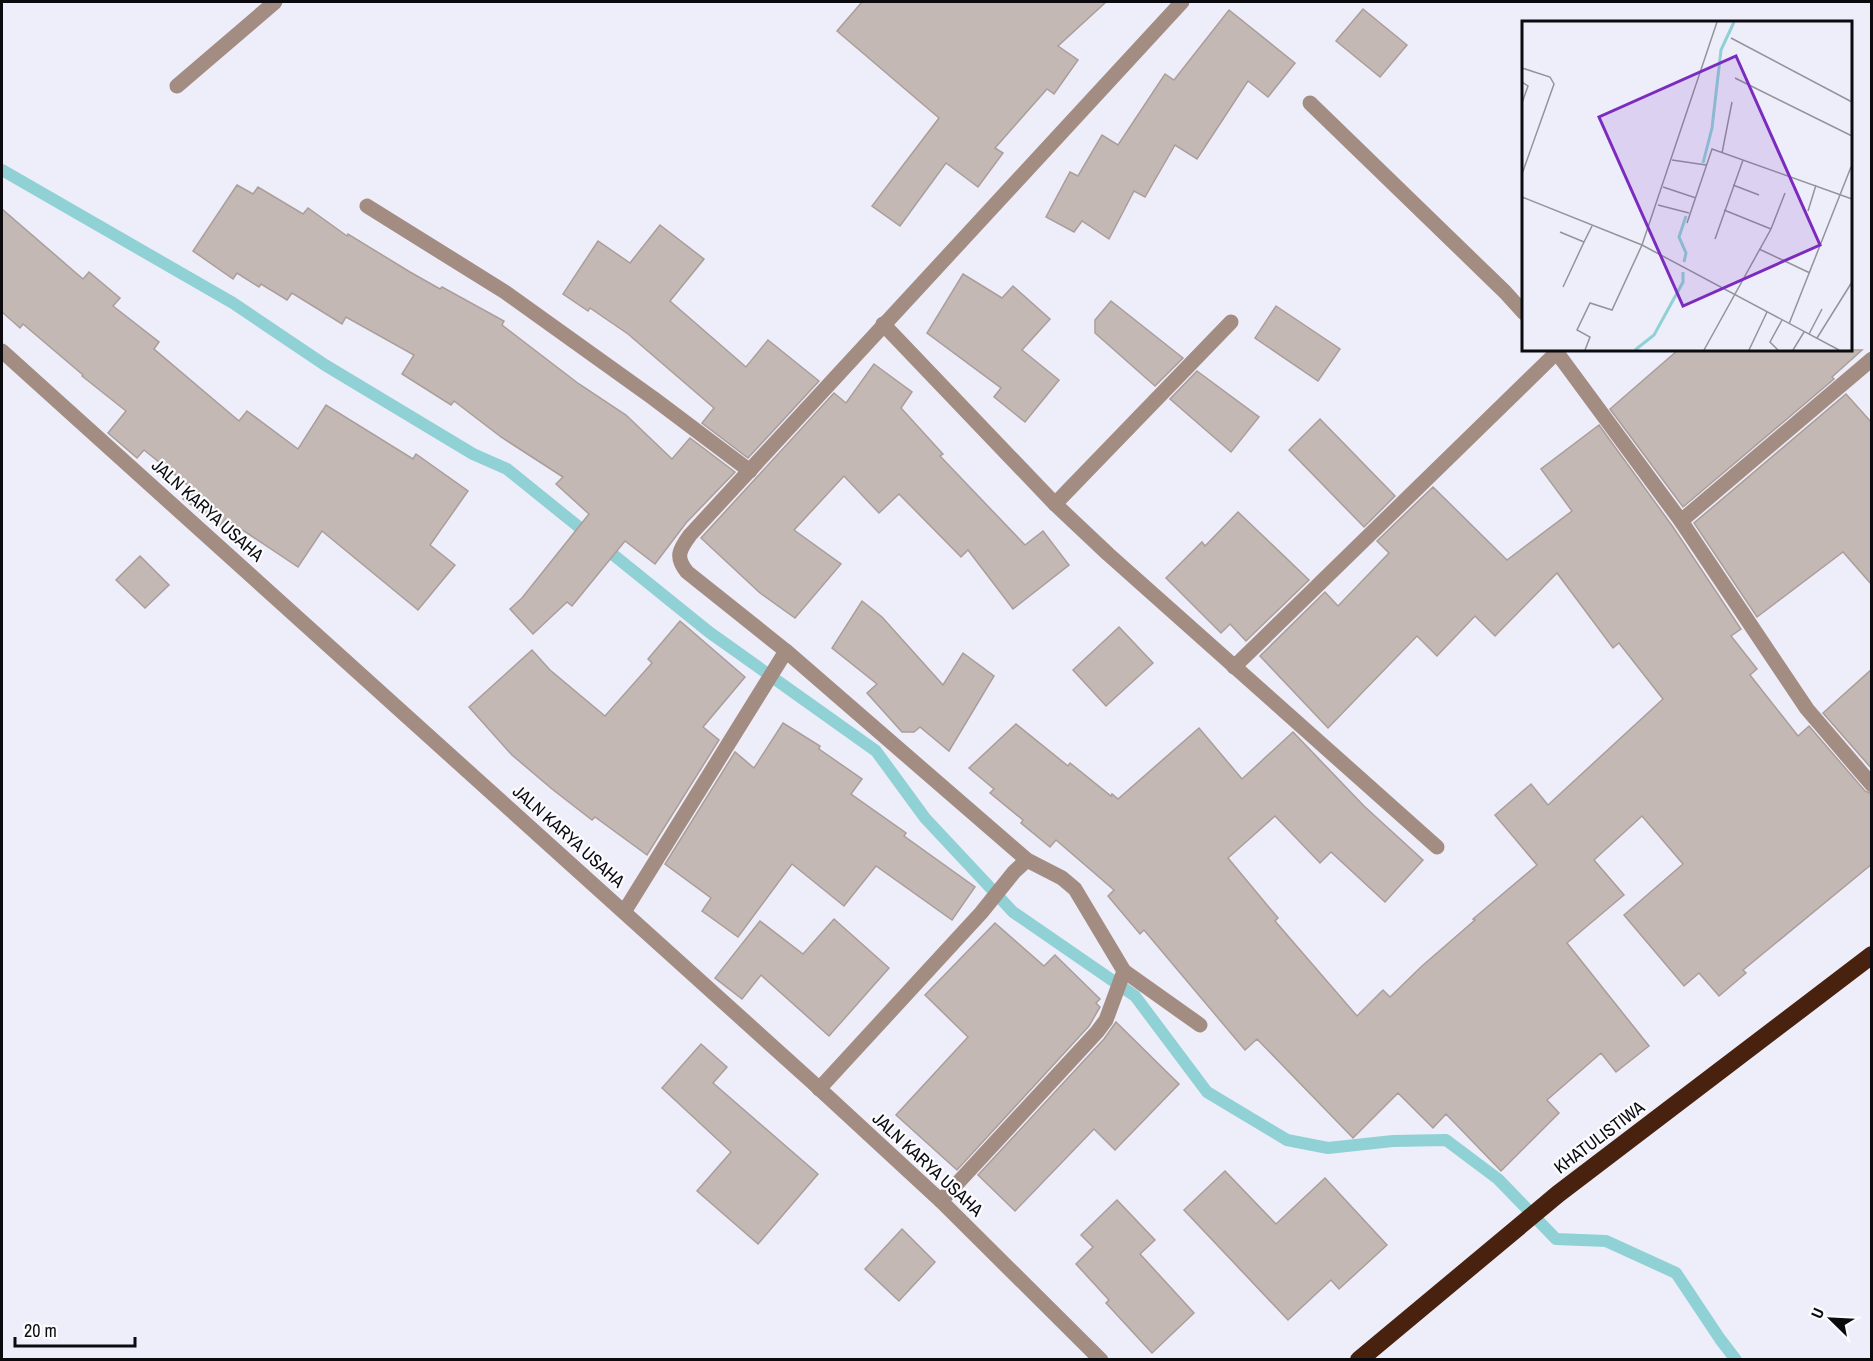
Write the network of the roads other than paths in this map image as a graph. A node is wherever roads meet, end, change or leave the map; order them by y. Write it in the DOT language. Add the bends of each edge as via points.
graph roads {
  1 [pos="275,2"];
  2 [pos="1182,2"];
  3 [pos="177,86"];
  4 [pos="1311,103"];
  5 [pos="367,206"];
  6 [pos="1522,311"];
  7 [pos="1231,322"];
  8 [pos="883,324"];
  9 [pos="2,351"];
  10 [pos="1556,351"];
  11 [pos="1872,359"];
  12 [pos="750,471"];
  13 [pos="1055,504"];
  14 [pos="1681,521"];
  15 [pos="786,651"];
  16 [pos="1234,667"];
  17 [pos="1872,785"];
  18 [pos="1437,847"];
  19 [pos="1027,860"];
  20 [pos="624,912"];
  21 [pos="1872,955"];
  22 [pos="1122,974"];
  23 [pos="1200,1025"];
  24 [pos="819,1089"];
  25 [pos="940,1201"];
  26 [pos="1101,1359"];
  27 [pos="1359,1359"];
  1 -- 3 [label="street"];
  2 -- 8 [label="street"];
  4 -- 6 [label="street"];
  5 -- 12 [label="street" via="505,292"];
  7 -- 13 [label="street"];
  8 -- 12 [label="street"];
  8 -- 13 [label="street"];
  9 -- 20 [label="street, JALN KARYA USAHA"];
  10 -- 14 [label="street"];
  10 -- 16 [label="street"];
  11 -- 14 [label="street"];
  12 -- 15 [label="street" via="690,536 681,548 680,563"];
  13 -- 16 [label="street"];
  14 -- 17 [label="street" via="1807,709"];
  15 -- 19 [label="street"];
  15 -- 20 [label="street"];
  16 -- 18 [label="street"];
  19 -- 22 [label="street" via="1075,889"];
  19 -- 24 [label="street"];
  20 -- 24 [label="street, JALN KARYA USAHA"];
  21 -- 27 [label="highway, KHATULISTIWA" via="1558,1194"];
  22 -- 23 [label="street"];
  22 -- 25 [label="street" via="1106,1020 1097,1032"];
  24 -- 25 [label="street, JALN KARYA USAHA"];
  25 -- 26 [label="street, JALN KARYA USAHA"];
}
